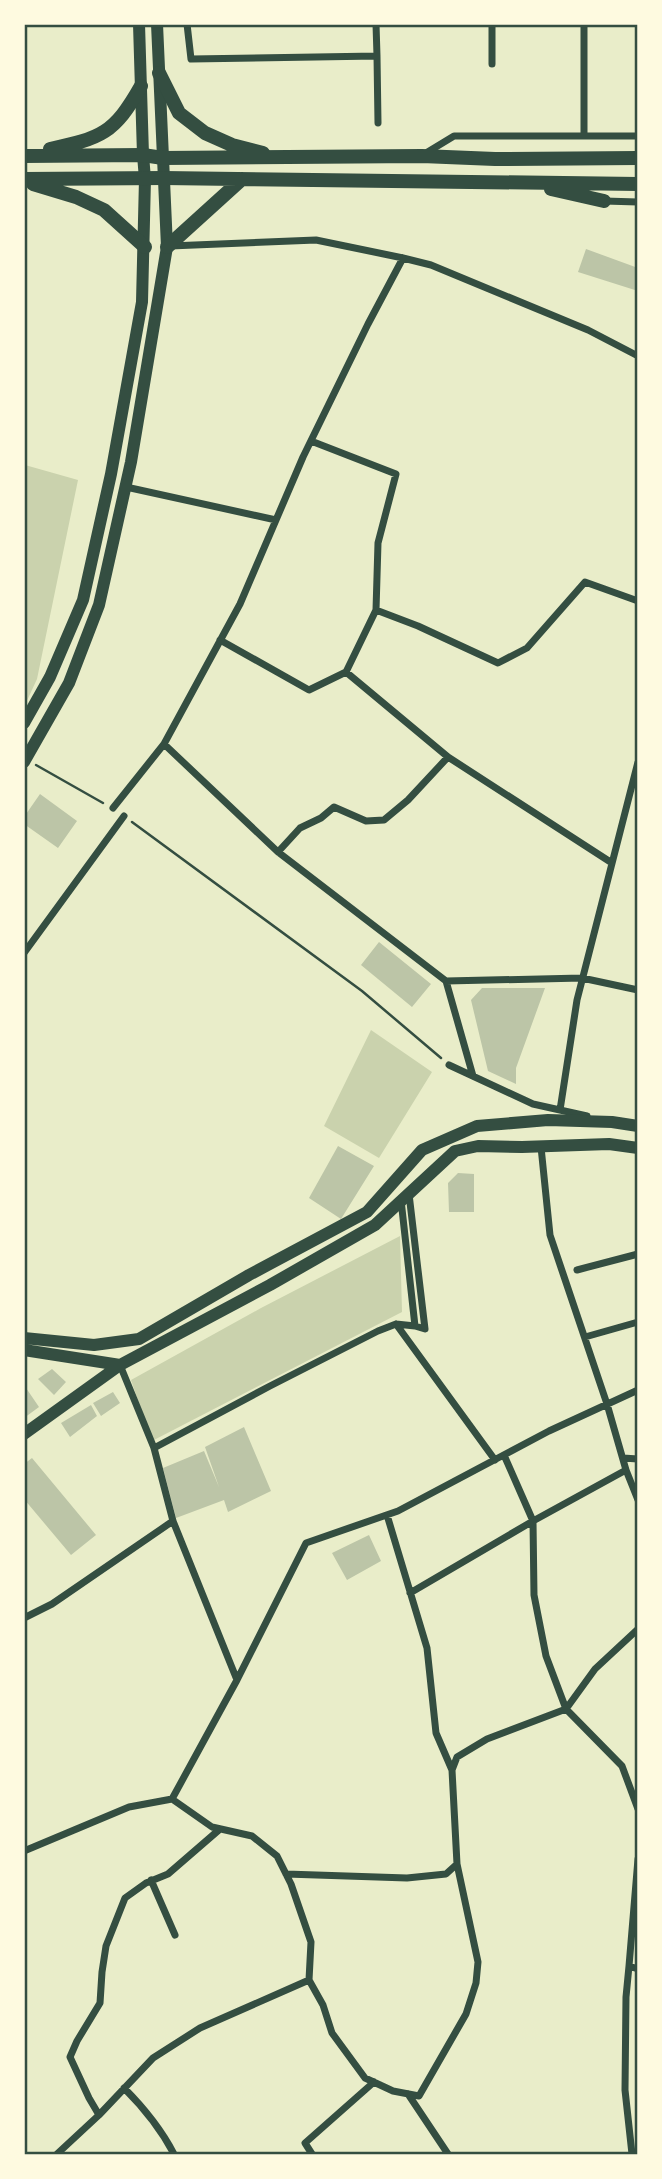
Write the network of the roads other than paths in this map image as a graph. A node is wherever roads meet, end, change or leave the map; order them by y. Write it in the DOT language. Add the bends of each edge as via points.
graph roads {
  1 [pos="139,24"];
  2 [pos="157,24"];
  3 [pos="187,24"];
  4 [pos="376,24"];
  5 [pos="492,24"];
  6 [pos="584,24"];
  7 [pos="377,57"];
  8 [pos="492,64"];
  9 [pos="159,73"];
  10 [pos="141,86"];
  11 [pos="378,123"];
  12 [pos="584,134"];
  13 [pos="638,136"];
  14 [pos="24,155"];
  15 [pos="143,155"];
  16 [pos="422,156"];
  17 [pos="163,158"];
  18 [pos="285,158"];
  19 [pos="638,158"];
  20 [pos="145,178"];
  21 [pos="164,178"];
  22 [pos="242,179"];
  23 [pos="24,181"];
  24 [pos="525,184"];
  25 [pos="638,184"];
  26 [pos="604,201"];
  27 [pos="638,202"];
  28 [pos="145,247"];
  29 [pos="167,247"];
  30 [pos="403,258"];
  31 [pos="638,356"];
  32 [pos="311,441"];
  33 [pos="125,487"];
  34 [pos="276,520"];
  35 [pos="638,601"];
  36 [pos="376,610"];
  37 [pos="220,640"];
  38 [pos="346,673"];
  39 [pos="24,723"];
  40 [pos="164,744"];
  41 [pos="448,757"];
  42 [pos="25,761"];
  43 [pos="638,762"];
  44 [pos="628,799"];
  45 [pos="638,803"];
  46 [pos="113,808"];
  47 [pos="124,817"];
  48 [pos="278,852"];
  49 [pos="612,863"];
  50 [pos="24,953"];
  51 [pos="582,978"];
  52 [pos="446,981"];
  53 [pos="638,990"];
  54 [pos="449,1065"];
  55 [pos="473,1076"];
  56 [pos="560,1110"];
  57 [pos="612,1122"];
  58 [pos="638,1126"];
  59 [pos="541,1147"];
  60 [pos="638,1148"];
  61 [pos="405,1196"];
  62 [pos="638,1254"];
  63 [pos="577,1270"];
  64 [pos="638,1322"];
  65 [pos="396,1324"];
  66 [pos="585,1337"];
  67 [pos="24,1338"];
  68 [pos="139,1339"];
  69 [pos="24,1350"];
  70 [pos="120,1365"];
  71 [pos="638,1390"];
  72 [pos="607,1404"];
  73 [pos="24,1434"];
  74 [pos="154,1448"];
  75 [pos="504,1455"];
  76 [pos="623,1458"];
  77 [pos="638,1458"];
  78 [pos="495,1460"];
  79 [pos="626,1470"];
  80 [pos="638,1500"];
  81 [pos="387,1514"];
  82 [pos="173,1521"];
  83 [pos="533,1521"];
  84 [pos="410,1592"];
  85 [pos="24,1618"];
  86 [pos="638,1629"];
  87 [pos="237,1680"];
  88 [pos="566,1709"];
  89 [pos="452,1770"];
  90 [pos="172,1799"];
  91 [pos="638,1809"];
  92 [pos="220,1829"];
  93 [pos="24,1851"];
  94 [pos="638,1859"];
  95 [pos="457,1864"];
  96 [pos="286,1874"];
  97 [pos="151,1880"];
  98 [pos="175,1935"];
  99 [pos="634,1967"];
  100 [pos="309,1980"];
  101 [pos="374,2082"];
  102 [pos="124,2088"];
  103 [pos="408,2094"];
  104 [pos="99,2115"];
  105 [pos="57,2154"];
  106 [pos="174,2154"];
  107 [pos="312,2154"];
  108 [pos="448,2154"];
  109 [pos="632,2154"];
  1 -- 10 [label="main road"];
  2 -- 9 [label="main road"];
  3 -- 7 [label="street" via="191,59"];
  4 -- 7 [label="street"];
  5 -- 8 [label="street"];
  6 -- 12 [label="street"];
  7 -- 11 [label="street"];
  9 -- 17 [label="main road"];
  9 -- 18 [label="highway" via="179,113 205,133"];
  10 -- 14 [label="highway" via="114,126 91,140"];
  10 -- 15 [label="main road"];
  12 -- 13 [label="street"];
  12 -- 16 [label="street" via="454,136"];
  14 -- 15 [label="highway"];
  15 -- 17 [label="highway"];
  15 -- 20 [label="main road"];
  16 -- 18 [label="highway"];
  16 -- 19 [label="highway"];
  17 -- 18 [label="highway"];
  17 -- 21 [label="main road"];
  20 -- 21 [label="highway"];
  20 -- 23 [label="highway"];
  20 -- 28 [label="main road"];
  21 -- 22 [label="highway"];
  21 -- 29 [label="main road"];
  22 -- 24 [label="highway"];
  22 -- 29 [label="highway"];
  23 -- 28 [label="highway" via="104,210"];
  24 -- 25 [label="highway"];
  24 -- 26 [label="highway"];
  26 -- 27 [label="street"];
  28 -- 39 [label="main road" via="142,302 83,600 50,677"];
  29 -- 30 [label="street" via="316,240"];
  29 -- 33 [label="main road"];
  30 -- 31 [label="street" via="431,265 588,330"];
  30 -- 32 [label="street"];
  32 -- 34 [label="street"];
  32 -- 36 [label="street" via="396,474 378,543"];
  33 -- 34 [label="street"];
  33 -- 42 [label="main road" via="99,605 69,683"];
  34 -- 37 [label="street"];
  35 -- 36 [label="street" via="585,583 527,648 498,663"];
  36 -- 38 [label="street"];
  37 -- 38 [label="street" via="309,690"];
  37 -- 40 [label="street"];
  38 -- 41 [label="street"];
  40 -- 46 [label="street"];
  40 -- 48 [label="street"];
  41 -- 48 [label="street" via="384,820 366,821 334,807 300,828"];
  41 -- 49 [label="street"];
  43 -- 44 [label="street"];
  44 -- 45 [label="street"];
  44 -- 49 [label="street"];
  47 -- 50 [label="street"];
  48 -- 52 [label="street"];
  49 -- 51 [label="street"];
  51 -- 52 [label="street"];
  51 -- 53 [label="street"];
  51 -- 56 [label="street"];
  52 -- 55 [label="street"];
  54 -- 55 [label="street"];
  55 -- 56 [label="street" via="533,1104"];
  56 -- 57 [label="street"];
  57 -- 58 [label="main road"];
  57 -- 68 [label="main road" via="548,1120 477,1126 422,1150 367,1212"];
  59 -- 60 [label="main road" via="610,1144"];
  59 -- 61 [label="main road" via="478,1146 455,1151"];
  59 -- 66 [label="street" via="550,1235"];
  61 -- 65 [label="street" via="415,1326"];
  61 -- 70 [label="main road" via="375,1225"];
  62 -- 63 [label="street"];
  64 -- 66 [label="street"];
  65 -- 74 [label="street"];
  65 -- 78 [label="street"];
  66 -- 72 [label="street"];
  67 -- 68 [label="main road" via="94,1345"];
  68 -- 70 [label="main road"];
  69 -- 70 [label="main road"];
  70 -- 73 [label="main road"];
  70 -- 74 [label="street"];
  71 -- 72 [label="street"];
  72 -- 75 [label="street"];
  72 -- 76 [label="street"];
  74 -- 82 [label="street"];
  75 -- 78 [label="street"];
  75 -- 83 [label="street"];
  76 -- 77 [label="street"];
  76 -- 79 [label="street"];
  78 -- 81 [label="street"];
  79 -- 80 [label="street"];
  79 -- 83 [label="street"];
  81 -- 84 [label="street"];
  81 -- 87 [label="street" via="306,1543"];
  82 -- 85 [label="street" via="52,1604"];
  82 -- 87 [label="street"];
  83 -- 84 [label="street"];
  83 -- 88 [label="street" via="534,1595 547,1656"];
  84 -- 89 [label="street" via="427,1648 436,1733"];
  86 -- 88 [label="street" via="595,1669"];
  87 -- 90 [label="street"];
  88 -- 89 [label="street" via="487,1739 457,1757"];
  88 -- 91 [label="street" via="622,1766"];
  89 -- 95 [label="street"];
  90 -- 92 [label="street"];
  90 -- 93 [label="street" via="129,1807"];
  92 -- 96 [label="street" via="252,1836 277,1856"];
  92 -- 97 [label="street" via="169,1874"];
  94 -- 99 [label="street"];
  95 -- 96 [label="street" via="446,1874 407,1878"];
  95 -- 103 [label="street" via="478,1962 476,1983 466,2014 419,2096"];
  96 -- 100 [label="street" via="311,1942"];
  97 -- 98 [label="street"];
  97 -- 104 [label="street" via="125,1898 106,1946 100,2003 70,2057"];
  99 -- 109 [label="street" via="625,1997 625,2090"];
  100 -- 101 [label="street" via="332,2033 365,2078"];
  100 -- 102 [label="street" via="200,2028 153,2058"];
  101 -- 103 [label="street"];
  101 -- 107 [label="street" via="305,2143"];
  102 -- 104 [label="street"];
  102 -- 106 [label="street" via="144,2108"];
  103 -- 108 [label="street"];
  104 -- 105 [label="street"];
}
